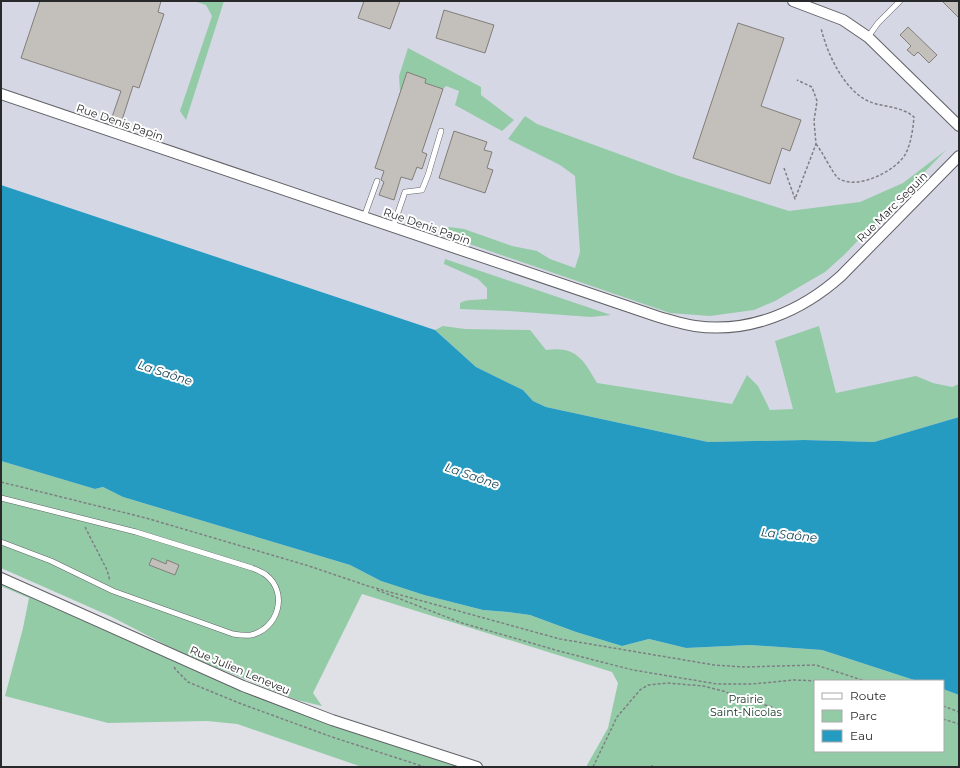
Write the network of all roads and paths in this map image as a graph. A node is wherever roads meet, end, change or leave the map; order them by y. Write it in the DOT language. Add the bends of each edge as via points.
graph roads {
  1 [pos="793,1"];
  2 [pos="900,1"];
  3 [pos="821,28"];
  4 [pos="868,36"];
  5 [pos="797,80"];
  6 [pos="1,94"];
  7 [pos="959,126"];
  8 [pos="441,131"];
  9 [pos="816,144"];
  10 [pos="959,156"];
  11 [pos="784,168"];
  12 [pos="377,181"];
  13 [pos="364,217"];
  14 [pos="393,227"];
  15 [pos="841,276"];
  16 [pos="1,482"];
  17 [pos="1,498"];
  18 [pos="82,519"];
  19 [pos="1,542"];
  20 [pos="1,578"];
  21 [pos="368,586"];
  22 [pos="113,591"];
  23 [pos="168,652"];
  24 [pos="862,680"];
  25 [pos="814,681"];
  26 [pos="944,706"];
  27 [pos="772,707"];
  28 [pos="959,712"];
  29 [pos="944,718"];
  30 [pos="959,724"];
  31 [pos="425,767"];
  32 [pos="477,767"];
  33 [pos="593,767"];
  1 -- 4 [label="street" via="843,20"];
  2 -- 4 [label="lane"];
  3 -- 9 [label="path" via="824,43 841,76 857,93 868,101 904,111 914,117 906,154 889,171 867,180 849,182 838,178"];
  4 -- 7 [label="street"];
  5 -- 9 [label="path" via="812,87 818,102 814,121"];
  6 -- 13 [label="street, Rue Denis Papin"];
  8 -- 14 [label="lane" via="422,190 405,192"];
  9 -- 11 [label="path" via="795,199"];
  10 -- 15 [label="street, Rue Marc Seguin"];
  12 -- 13 [label="lane"];
  13 -- 14 [label="street, Rue Denis Papin"];
  14 -- 15 [label="street, Rue Denis Papin" via="656,316 696,326 730,326 785,313 813,298"];
  16 -- 21 [label="path" via="146,518"];
  17 -- 18 [label="lane"];
  18 -- 22 [label="path" via="107,570"];
  18 -- 22 [label="lane" via="136,532 260,571 275,587 278,611 274,620 263,630 243,636"];
  19 -- 22 [label="lane" via="51,561"];
  20 -- 23 [label="street, Rue Julien Leneveu"];
  21 -- 24 [label="path" via="560,639 714,665 816,665"];
  21 -- 25 [label="path" via="462,623 633,670 717,684"];
  23 -- 31 [label="path" via="176,670 188,682 325,734"];
  23 -- 32 [label="street, Rue Julien Leneveu" via="243,686 332,720"];
  26 -- 28 [label="path"];
  27 -- 33 [label="path" via="703,686 668,683 648,685 640,690 617,717"];
  29 -- 30 [label="path"];
}
